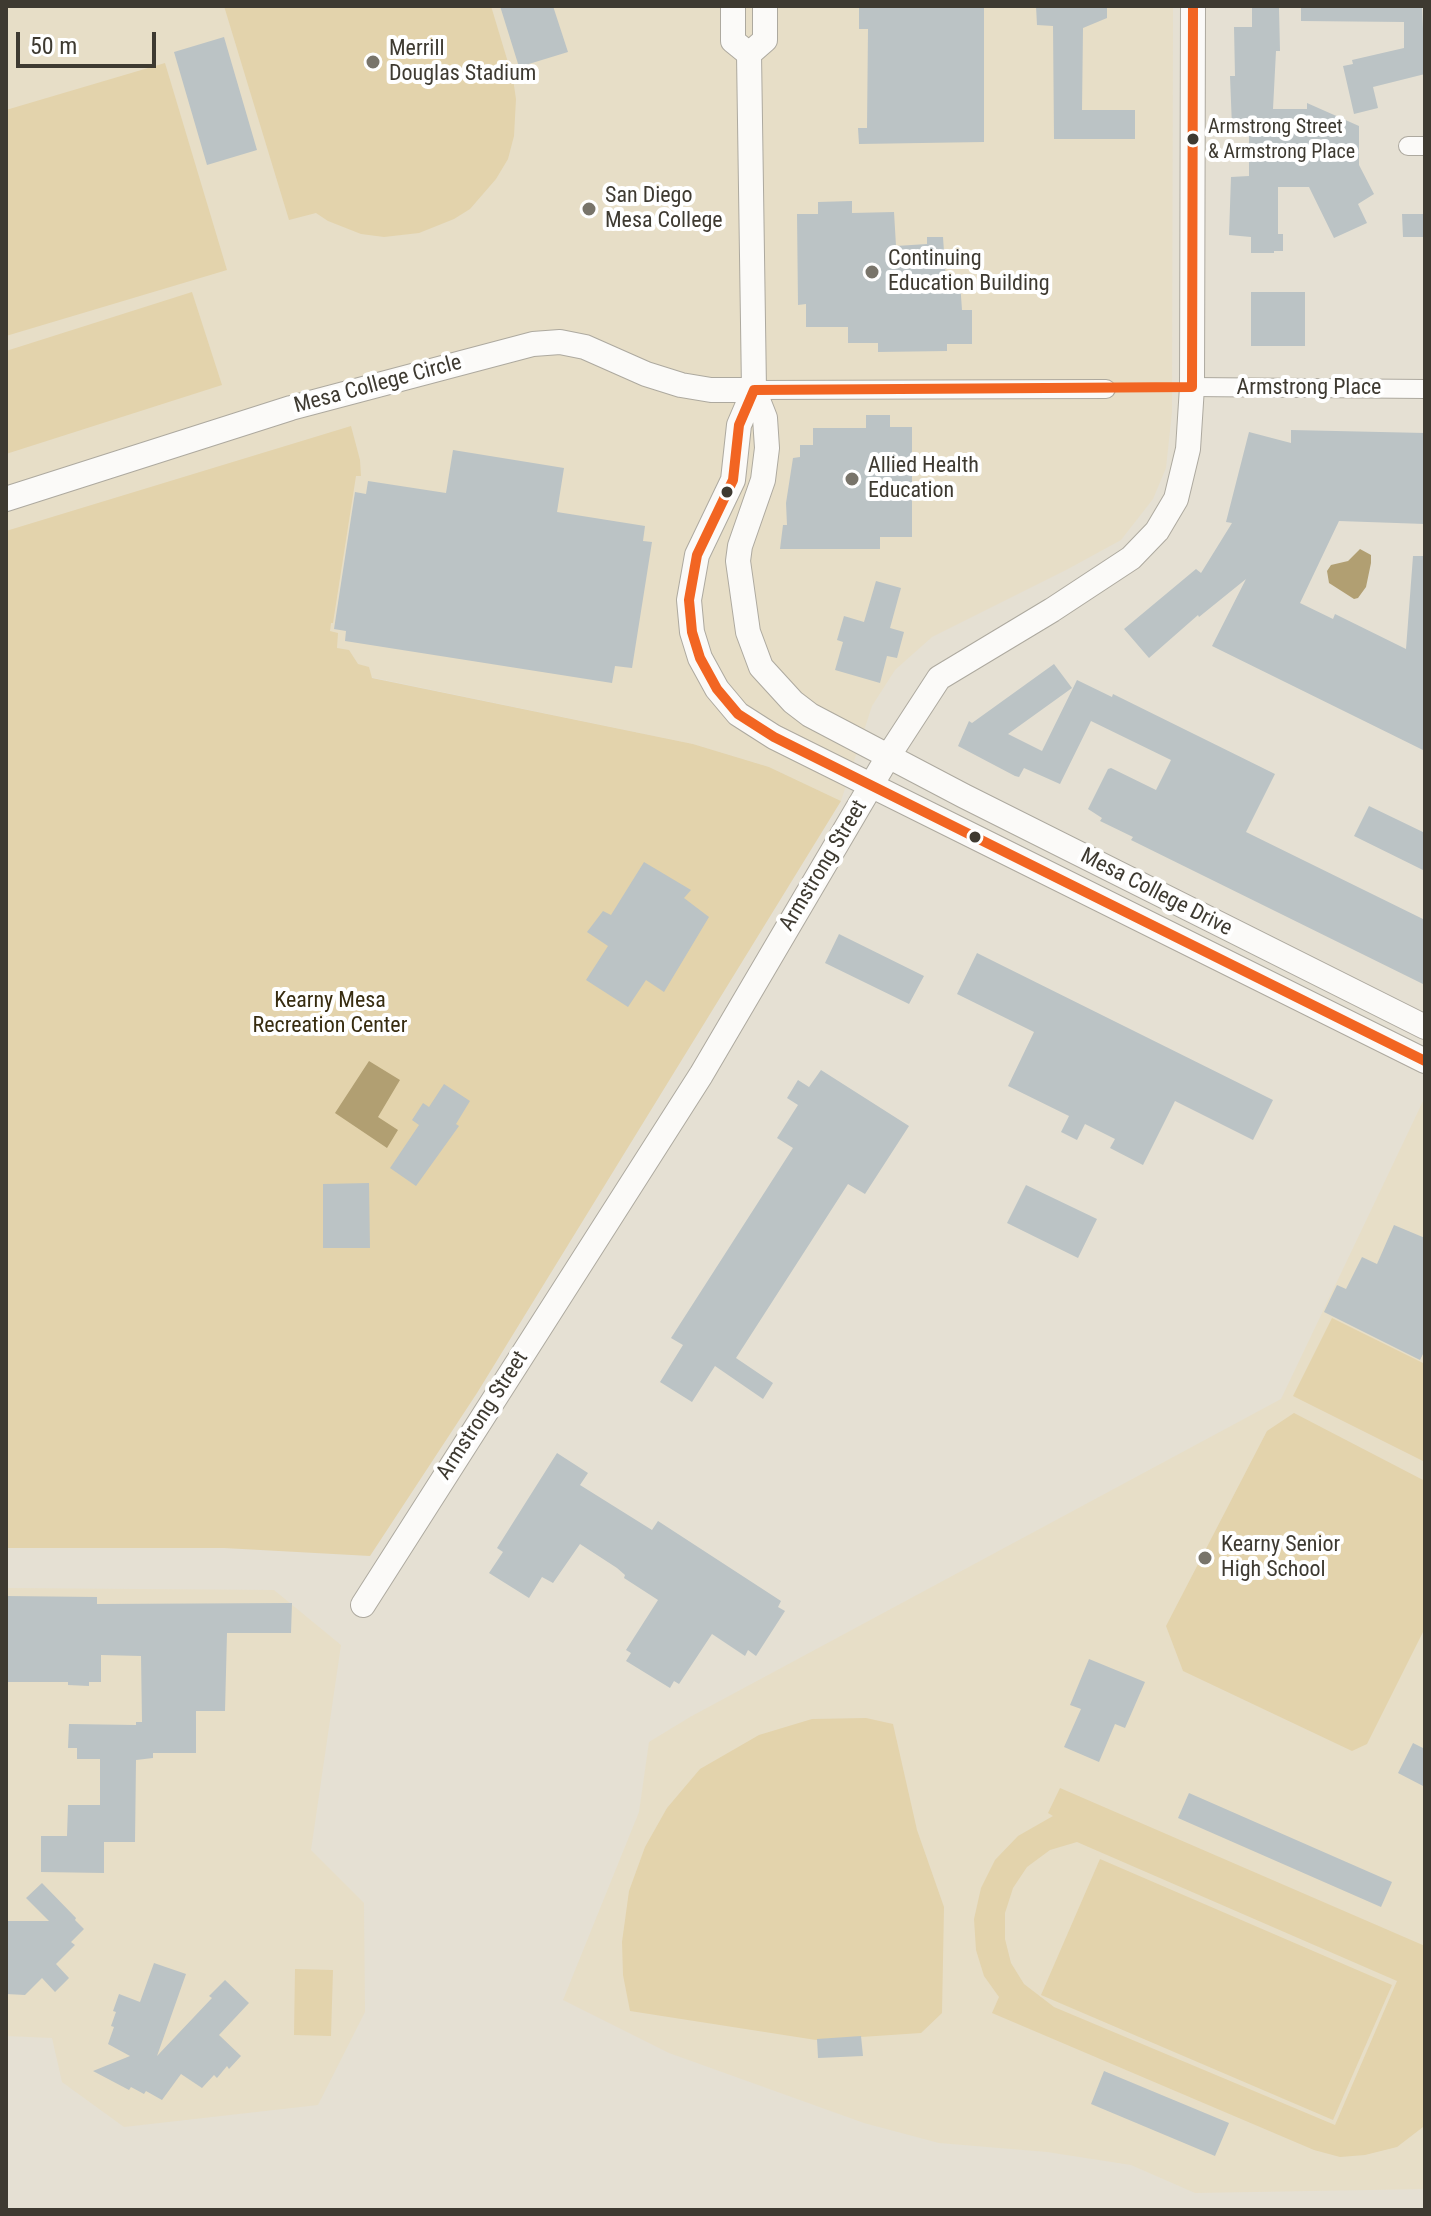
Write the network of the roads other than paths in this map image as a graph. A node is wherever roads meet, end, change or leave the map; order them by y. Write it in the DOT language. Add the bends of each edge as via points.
graph roads {
  1 [pos="733,6"];
  2 [pos="765,6"];
  3 [pos="1193,6"];
  4 [pos="749,54"];
  5 [pos="1192,387"];
  6 [pos="1106,389"];
  7 [pos="1425,389"];
  8 [pos="754,390"];
  9 [pos="6,499"];
  10 [pos="889,755"];
  11 [pos="871,786"];
  12 [pos="1352,992"];
  13 [pos="1338,1020"];
  14 [pos="1425,1027"];
  15 [pos="1425,1061"];
  16 [pos="363,1605"];
  1 -- 4 [label="street" via="733,41"];
  2 -- 4 [label="street" via="765,40"];
  3 -- 5 [label="street, Armstrong Street"];
  4 -- 8 [label="street"];
  5 -- 7 [label="street, Armstrong Place"];
  5 -- 10 [label="street, Armstrong Street" via="1188,449 1176,499 1157,531 1131,558 939,678"];
  6 -- 8 [label="street"];
  8 -- 9 [label="street, Mesa College Circle" via="681,385 585,347 533,344 283,410"];
  8 -- 10 [label="street" via="765,418 767,448 763,480 738,557 753,648 761,667 793,702"];
  8 -- 11 [label="street" via="738,430 733,480 695,562 689,591 692,632 717,689 738,714"];
  10 -- 11 [label="street, Armstrong Street"];
  10 -- 12 [label="street, Mesa College Drive"];
  11 -- 13 [label="street, Mesa College Drive"];
  11 -- 16 [label="street, Armstrong Street" via="701,1075"];
  12 -- 13 [label="street"];
  12 -- 14 [label="street, Mesa College Drive"];
  13 -- 15 [label="street, Mesa College Drive"];
}
